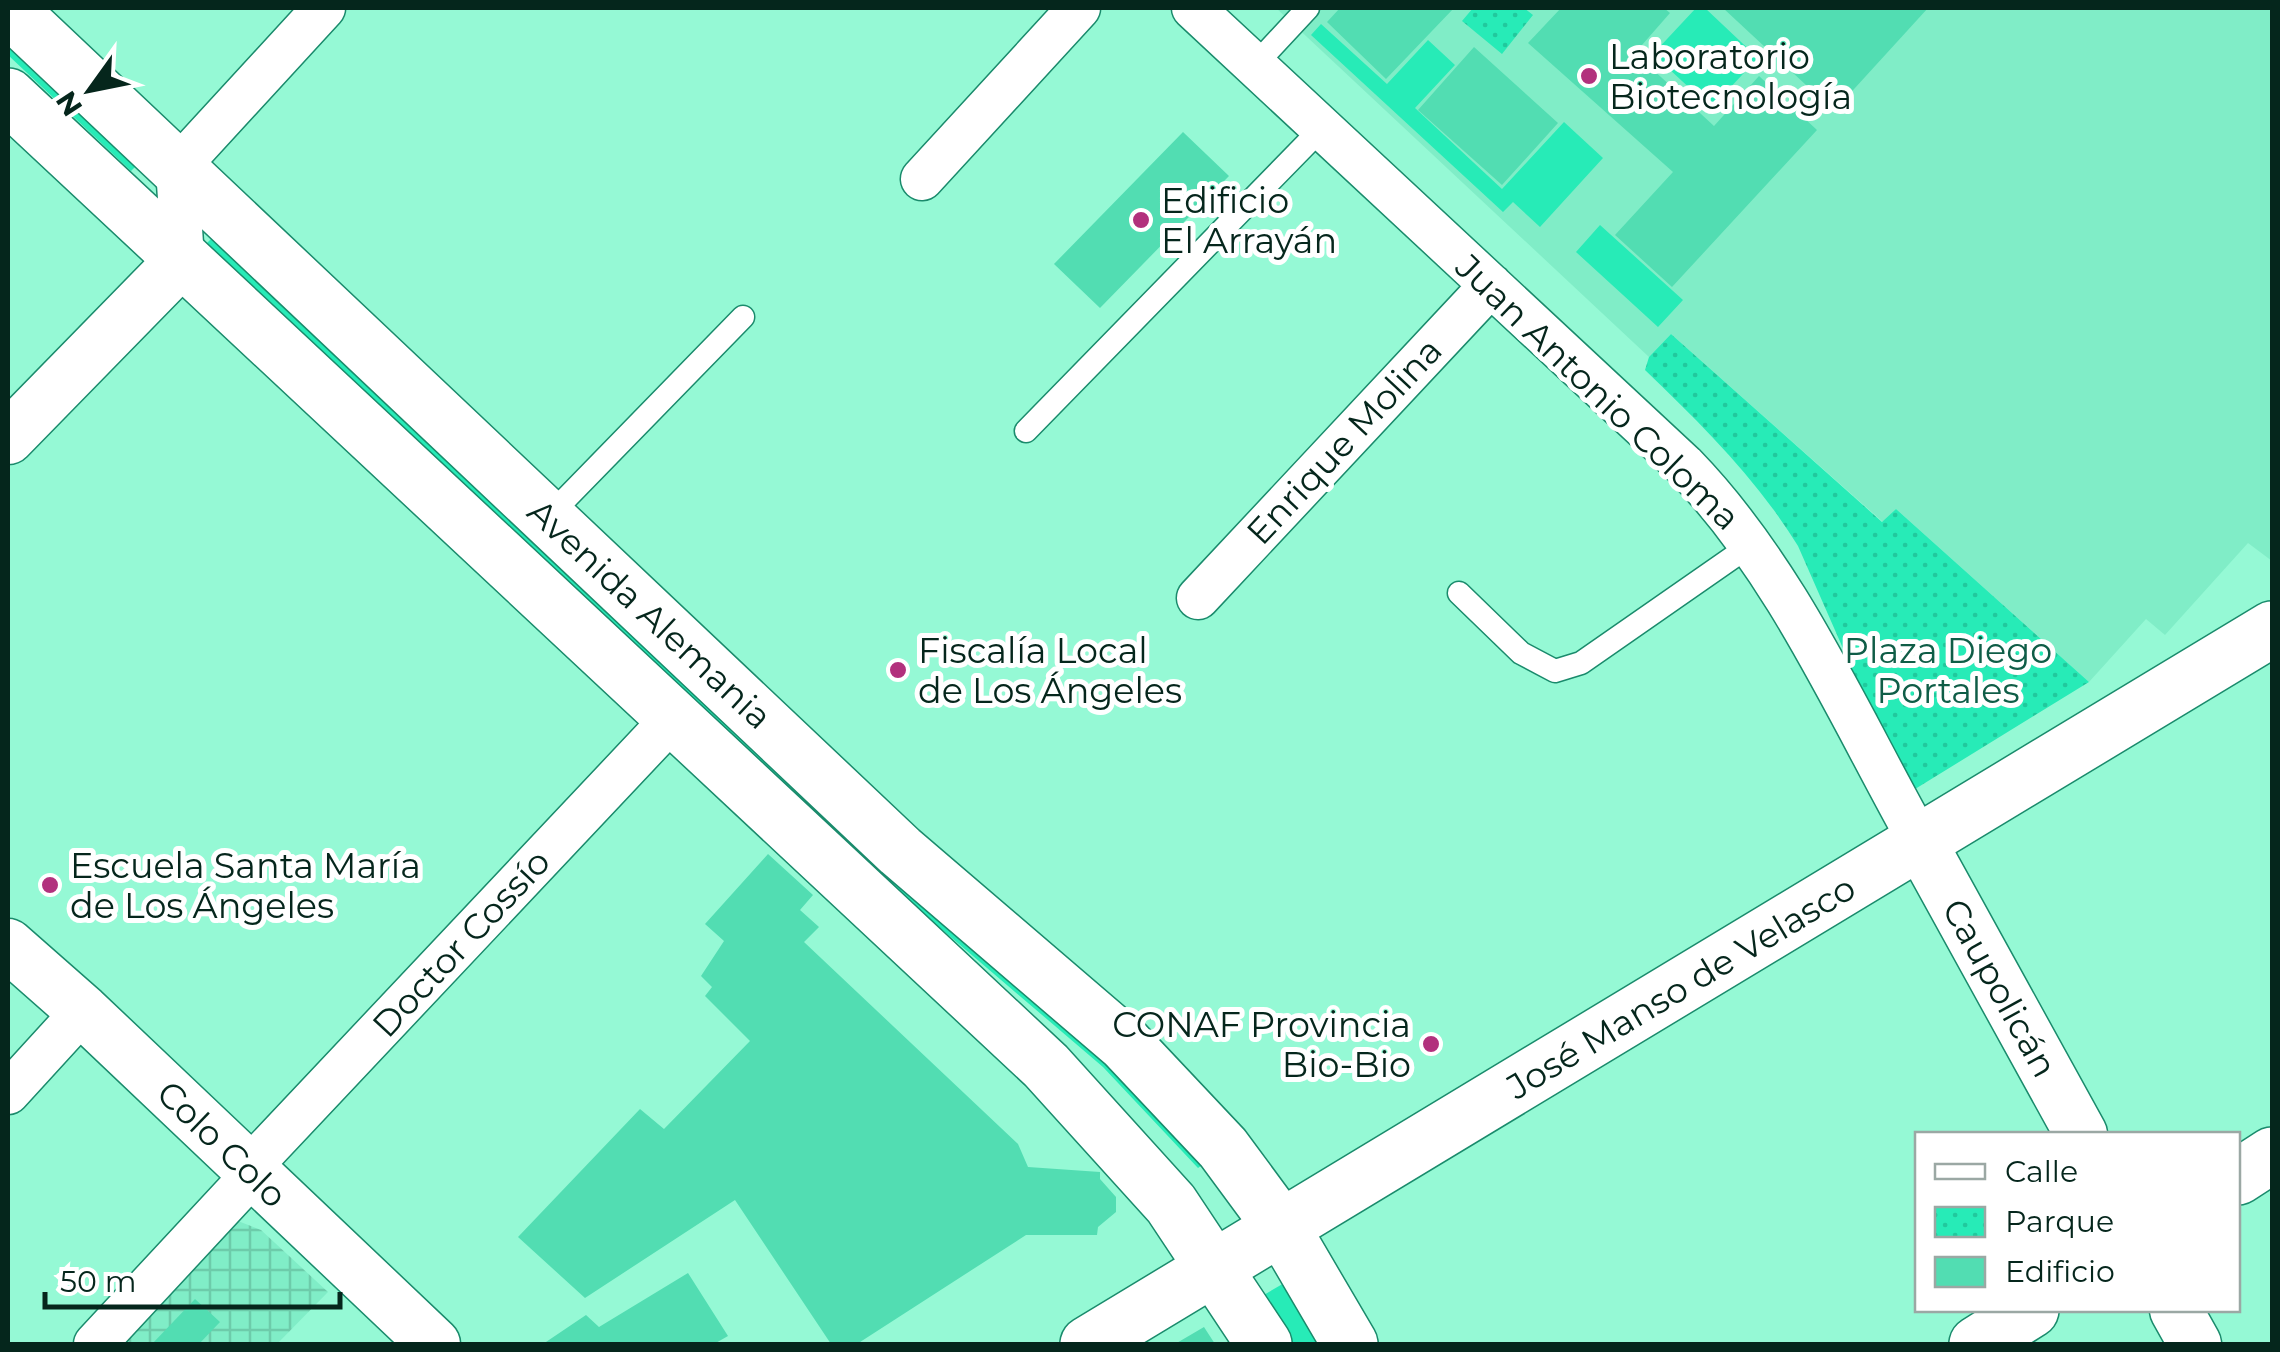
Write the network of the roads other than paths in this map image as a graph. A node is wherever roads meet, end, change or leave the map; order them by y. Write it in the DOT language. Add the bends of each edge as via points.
graph roads {
  1 [pos="8,8"];
  2 [pos="324,8"];
  3 [pos="1079,8"];
  4 [pos="1193,8"];
  5 [pos="1308,8"];
  6 [pos="1255,66"];
  7 [pos="8,96"];
  8 [pos="1322,128"];
  9 [pos="176,168"];
  10 [pos="922,180"];
  11 [pos="183,259"];
  12 [pos="1491,285"];
  13 [pos="744,317"];
  14 [pos="1026,431"];
  15 [pos="8,438"];
  16 [pos="548,518"];
  17 [pos="1752,544"];
  18 [pos="1459,593"];
  19 [pos="1198,598"];
  20 [pos="2272,629"];
  21 [pos="675,716"];
  22 [pos="1920,842"];
  23 [pos="8,945"];
  24 [pos="83,1011"];
  25 [pos="8,1093"];
  26 [pos="2080,1132"];
  27 [pos="2272,1154"];
  28 [pos="250,1172"];
  29 [pos="2240,1176"];
  30 [pos="1282,1228"];
  31 [pos="1216,1268"];
  32 [pos="2028,1312"];
  33 [pos="2177,1312"];
  34 [pos="95,1344"];
  35 [pos="434,1344"];
  36 [pos="1088,1344"];
  37 [pos="1264,1344"];
  38 [pos="1350,1344"];
  39 [pos="1977,1344"];
  40 [pos="2195,1344"];
  1 -- 9 [label="main road, Avenida Alemania"];
  2 -- 9 [label="street"];
  3 -- 10 [label="street"];
  4 -- 6 [label="street, Juan Antonio Coloma"];
  5 -- 6 [label="lane"];
  6 -- 8 [label="street, Juan Antonio Coloma"];
  7 -- 11 [label="main road, Avenida Alemania"];
  8 -- 12 [label="street, Juan Antonio Coloma"];
  8 -- 14 [label="lane"];
  9 -- 11 [label="street"];
  9 -- 16 [label="main road, Avenida Alemania"];
  11 -- 15 [label="street"];
  11 -- 21 [label="main road, Avenida Alemania"];
  12 -- 17 [label="street, Juan Antonio Coloma" via="1684,465"];
  12 -- 19 [label="street, Enrique Molina"];
  13 -- 16 [label="lane"];
  16 -- 30 [label="main road, Avenida Alemania" via="900,851 1125,1044 1193,1113"];
  17 -- 18 [label="lane" via="1580,662 1555,671 1521,653"];
  17 -- 22 [label="street, Juan Antonio Coloma"];
  20 -- 22 [label="main road, José Manso de Velasco"];
  21 -- 28 [label="street, Doctor Cossío"];
  21 -- 31 [label="main road, Avenida Alemania" via="1068,1088 1142,1169"];
  22 -- 26 [label="street, Caupolicán"];
  22 -- 30 [label="main road, José Manso de Velasco"];
  23 -- 24 [label="street, Colo Colo"];
  24 -- 25 [label="street"];
  24 -- 28 [label="street, Colo Colo"];
  27 -- 29 [label="main road"];
  28 -- 34 [label="street, Doctor Cossío"];
  28 -- 35 [label="street, Colo Colo"];
  30 -- 31 [label="main road, José Manso de Velasco"];
  30 -- 38 [label="main road, Avenida Alemania"];
  31 -- 36 [label="main road, José Manso de Velasco"];
  31 -- 37 [label="main road, Avenida Alemania"];
  32 -- 39 [label="main road"];
  33 -- 40 [label="street"];
}
